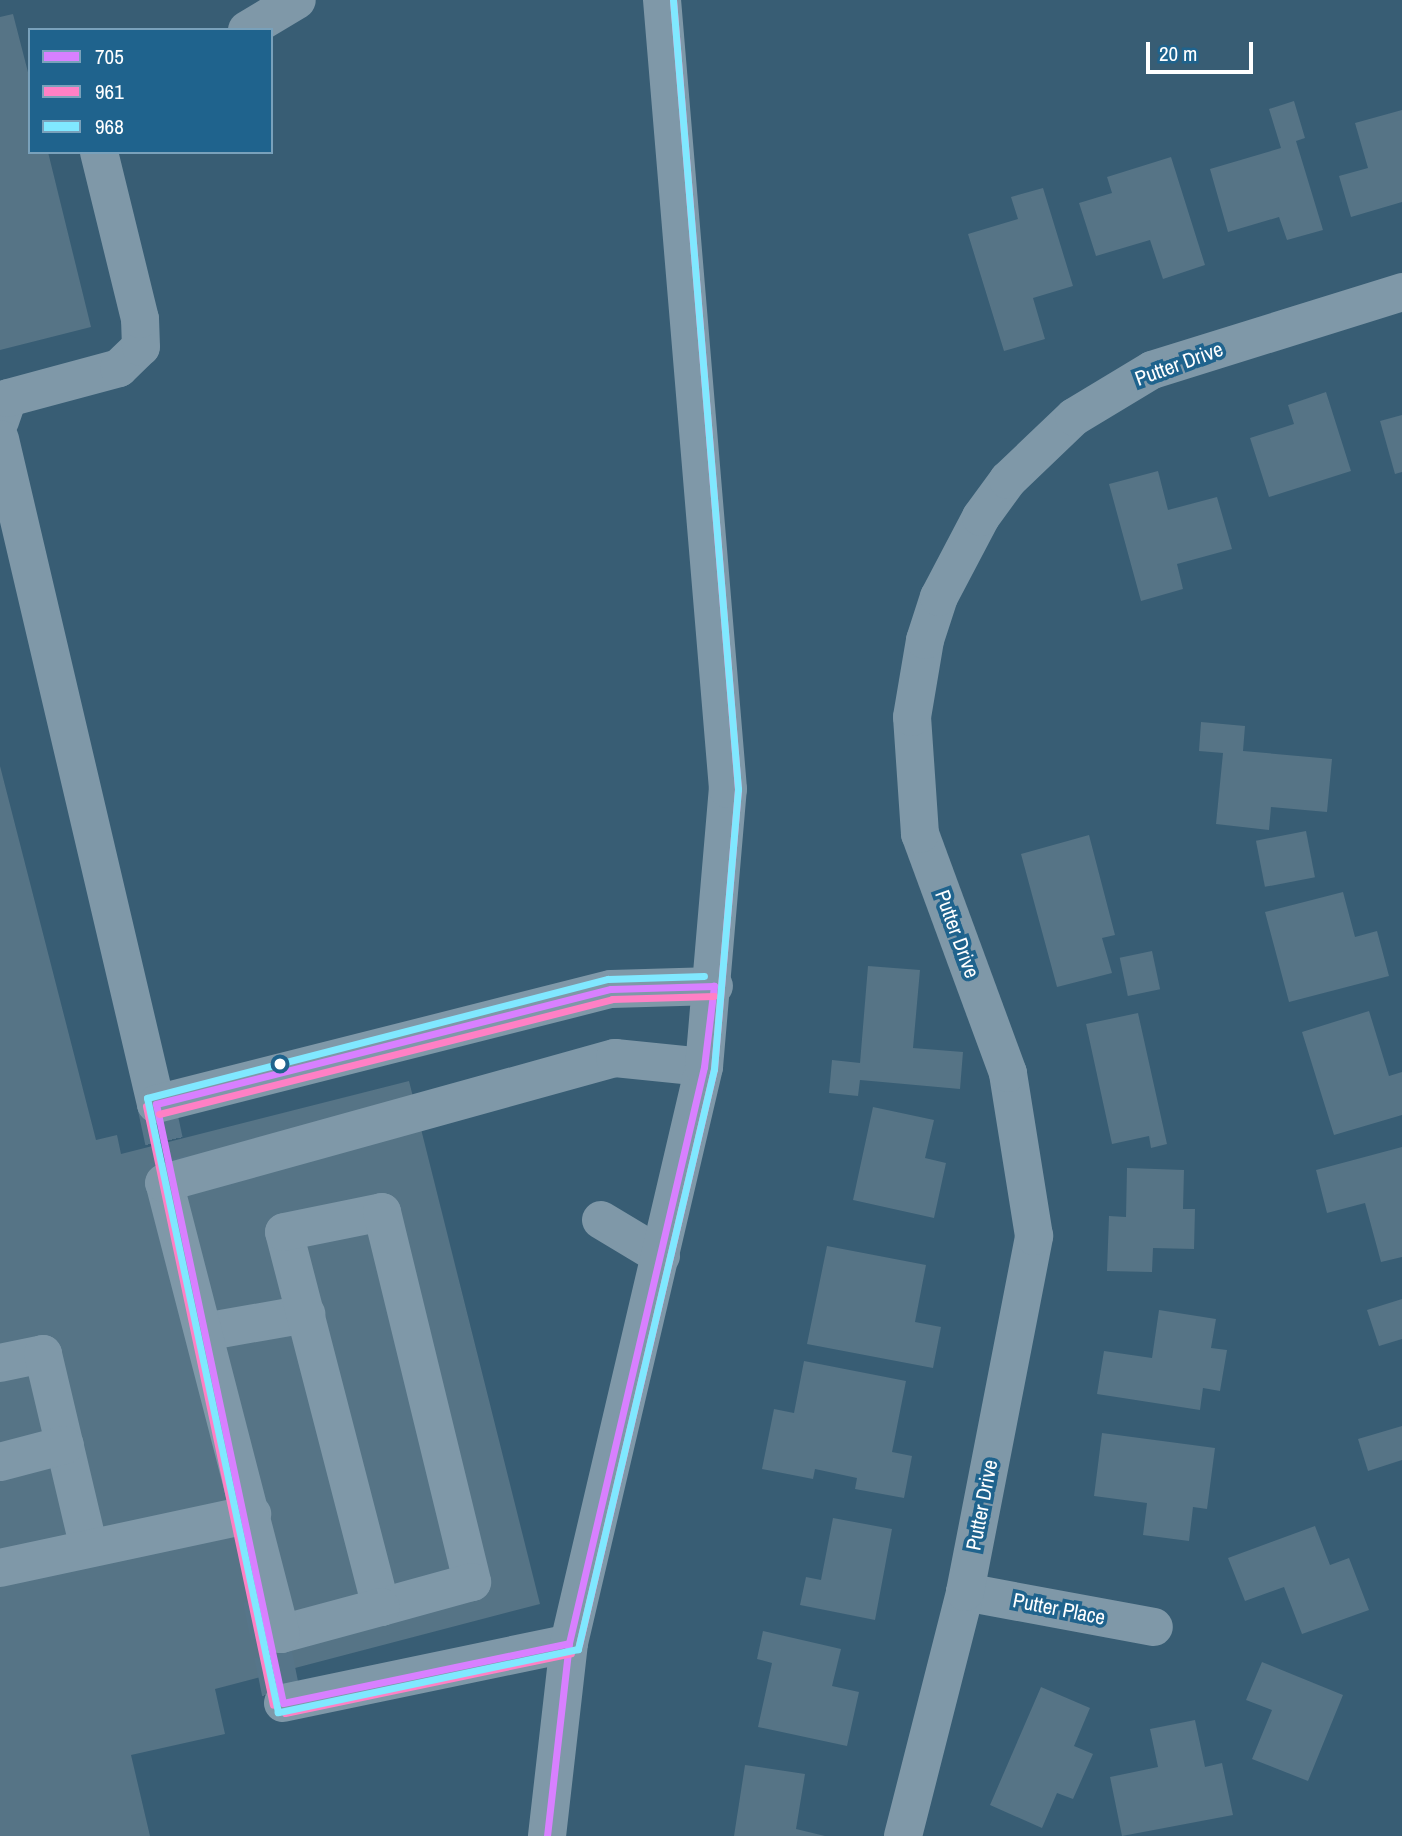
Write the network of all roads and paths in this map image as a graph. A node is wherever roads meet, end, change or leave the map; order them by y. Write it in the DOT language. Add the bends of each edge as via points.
graph roads {
  1 [pos="297,0"];
  2 [pos="662,0"];
  3 [pos="250,28"];
  4 [pos="99,154"];
  5 [pos="1402,292"];
  6 [pos="0,421"];
  7 [pos="0,439"];
  8 [pos="714,986"];
  9 [pos="704,1067"];
  10 [pos="601,1220"];
  11 [pos="661,1256"];
  12 [pos="306,1314"];
  13 [pos="204,1332"];
  14 [pos="0,1363"];
  15 [pos="65,1445"];
  16 [pos="0,1462"];
  17 [pos="252,1514"];
  18 [pos="88,1545"];
  19 [pos="0,1568"];
  20 [pos="965,1592"];
  21 [pos="381,1607"];
  22 [pos="1154,1627"];
  23 [pos="569,1643"];
  24 [pos="284,1703"];
  25 [pos="547,1836"];
  26 [pos="903,1836"];
  1 -- 3 [label="street"];
  2 -- 8 [label="street" via="728,789"];
  4 -- 6 [label="street" via="140,319 141,347 119,368 8,398"];
  5 -- 20 [label="street, Putter Drive" via="1152,370 1111,391 1008,480 939,597 917,679 914,796 920,834 1008,1073 1034,1236"];
  7 -- 8 [label="street" via="156,1104 611,989"];
  8 -- 9 [label="street"];
  9 -- 11 [label="street"];
  9 -- 13 [label="street" via="615,1058 164,1183"];
  10 -- 11 [label="street"];
  11 -- 23 [label="street"];
  12 -- 13 [label="street"];
  12 -- 21 [label="street"];
  12 -- 21 [label="street" via="285,1232 382,1212 472,1582"];
  13 -- 17 [label="street"];
  14 -- 15 [label="street" via="43,1353"];
  15 -- 16 [label="street"];
  15 -- 18 [label="street"];
  17 -- 18 [label="street"];
  17 -- 21 [label="street" via="282,1634"];
  18 -- 19 [label="street"];
  20 -- 22 [label="street, Putter Place"];
  20 -- 26 [label="street, Putter Drive"];
  23 -- 24 [label="street"];
  23 -- 25 [label="street"];
}
